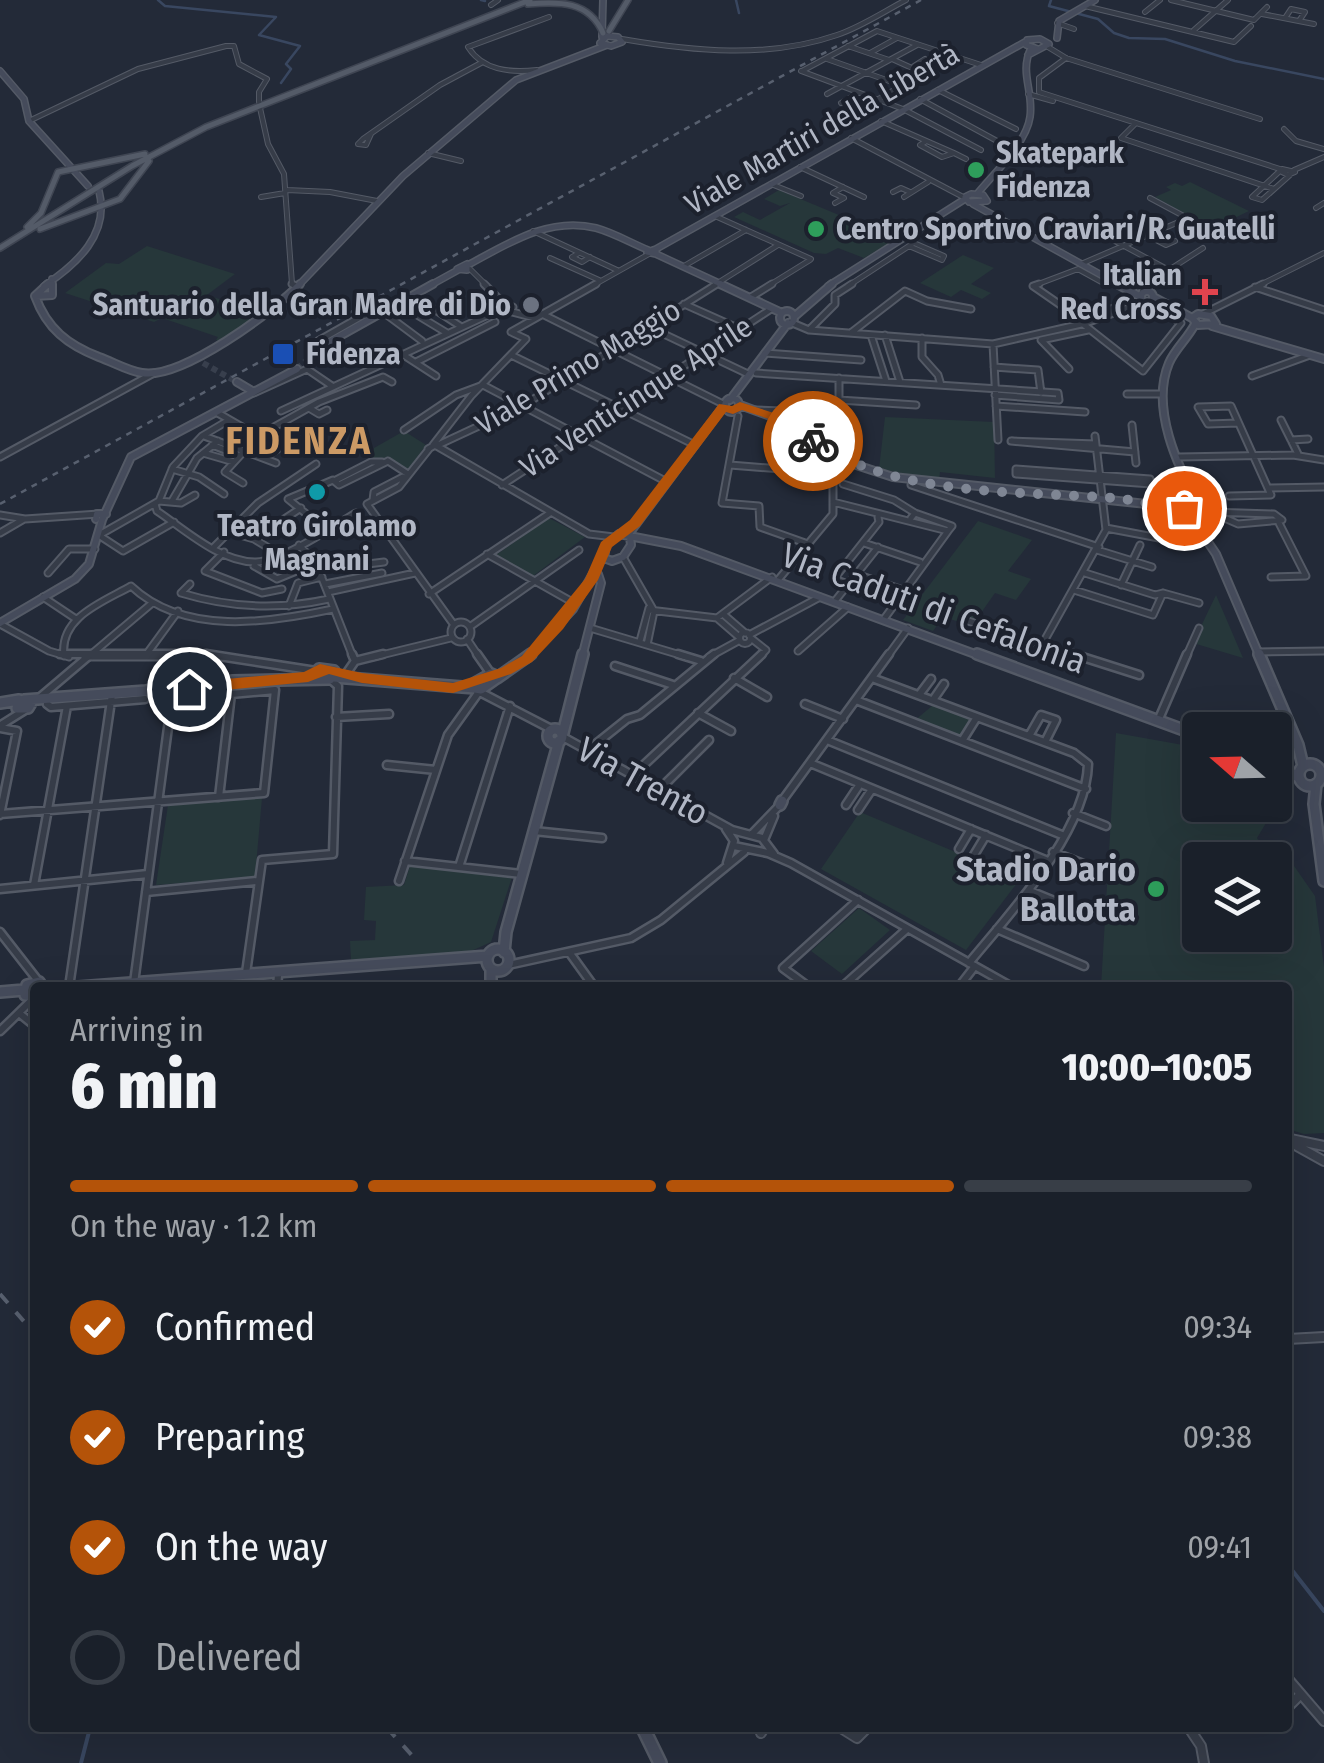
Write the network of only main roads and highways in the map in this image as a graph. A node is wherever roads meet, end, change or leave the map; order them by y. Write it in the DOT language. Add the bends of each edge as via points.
graph roads {
  1 [pos="521,0"];
  2 [pos="530,0"];
  3 [pos="628,0"];
  4 [pos="482,18"];
  5 [pos="180,140"];
  6 [pos="74,166"];
  7 [pos="0,248"];
  1 -- 4 [label="main road"];
  2 -- 4 [label="main road"];
  3 -- 4 [label="main road" via="605,36 591,12 562,2 526,4"];
  4 -- 5 [label="main road"];
  5 -- 6 [label="main road" via="125,160"];
  5 -- 7 [label="main road"];
  5 -- 7 [label="main road" via="142,167 122,198"];
  6 -- 7 [label="main road" via="54,176 40,213"];
}
